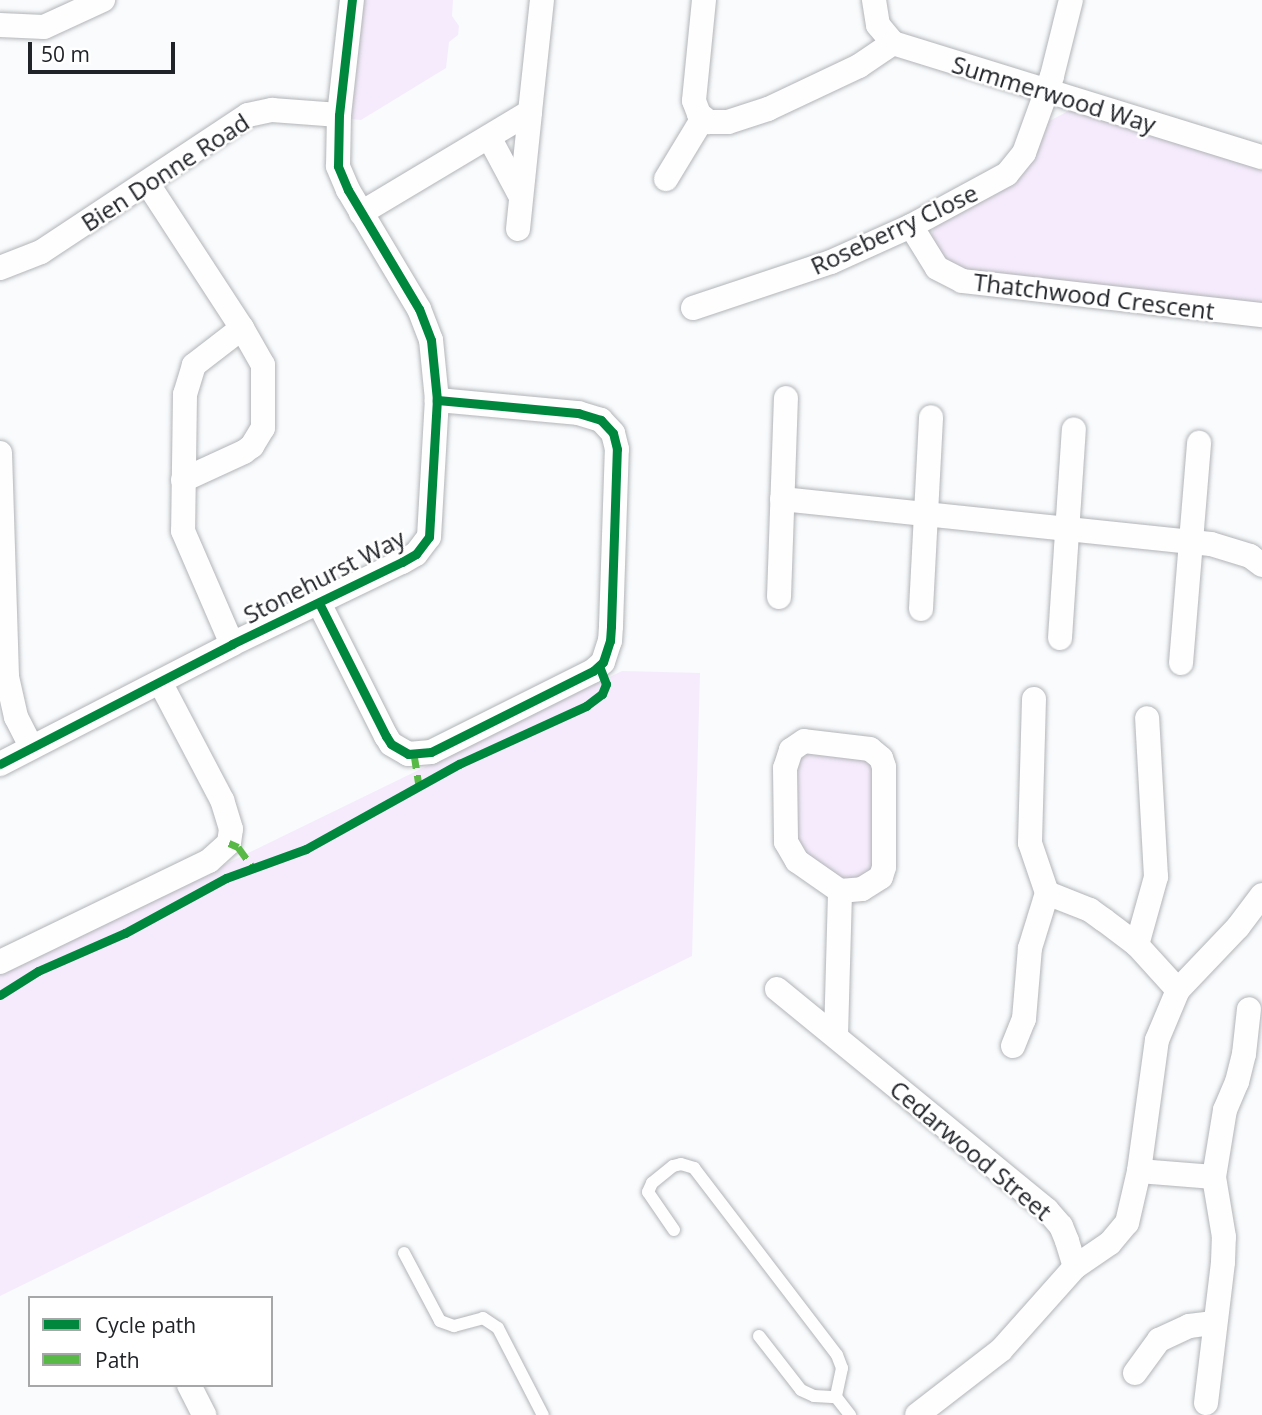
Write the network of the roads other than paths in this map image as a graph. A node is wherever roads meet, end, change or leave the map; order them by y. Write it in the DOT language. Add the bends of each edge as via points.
graph roads {
  1 [pos="103,0"];
  2 [pos="352,0"];
  3 [pos="542,0"];
  4 [pos="704,0"];
  5 [pos="874,0"];
  6 [pos="1070,0"];
  7 [pos="0,25"];
  8 [pos="893,43"];
  9 [pos="1045,92"];
  10 [pos="530,112"];
  11 [pos="339,115"];
  12 [pos="703,118"];
  13 [pos="489,137"];
  14 [pos="1262,157"];
  15 [pos="666,179"];
  16 [pos="148,184"];
  17 [pos="521,197"];
  18 [pos="361,213"];
  19 [pos="911,226"];
  20 [pos="518,229"];
  21 [pos="0,268"];
  22 [pos="693,308"];
  23 [pos="1262,315"];
  24 [pos="242,328"];
  25 [pos="786,398"];
  26 [pos="436,400"];
  27 [pos="931,417"];
  28 [pos="1074,429"];
  29 [pos="1199,443"];
  30 [pos="0,453"];
  31 [pos="183,480"];
  32 [pos="782,499"];
  33 [pos="926,514"];
  34 [pos="1066,529"];
  35 [pos="1191,542"];
  36 [pos="1262,565"];
  37 [pos="779,597"];
  38 [pos="319,603"];
  39 [pos="921,610"];
  40 [pos="1060,638"];
  41 [pos="232,644"];
  42 [pos="1181,663"];
  43 [pos="160,682"];
  44 [pos="1034,699"];
  45 [pos="1147,718"];
  46 [pos="31,747"];
  47 [pos="0,764"];
  48 [pos="840,891"];
  49 [pos="1047,893"];
  50 [pos="1262,895"];
  51 [pos="1137,945"];
  52 [pos="0,962"];
  53 [pos="777,989"];
  54 [pos="1178,990"];
  55 [pos="1249,1009"];
  56 [pos="836,1036"];
  57 [pos="1013,1046"];
  58 [pos="1139,1171"];
  59 [pos="1214,1177"];
  60 [pos="674,1230"];
  61 [pos="404,1253"];
  62 [pos="1075,1267"];
  63 [pos="1214,1323"];
  64 [pos="759,1336"];
  65 [pos="1135,1373"];
  66 [pos="189,1387"];
  67 [pos="836,1397"];
  68 [pos="1206,1403"];
  69 [pos="204,1415"];
  70 [pos="543,1415"];
  71 [pos="850,1415"];
  72 [pos="917,1415"];
  1 -- 7 [label="street" via="44,27"];
  2 -- 11 [label="street, Stonehurst Way"];
  3 -- 10 [label="street"];
  4 -- 12 [label="street" via="694,101"];
  5 -- 8 [label="street" via="876,19"];
  6 -- 9 [label="street, Roseberry Close"];
  8 -- 9 [label="street, Summerwood Way"];
  8 -- 12 [label="street" via="866,62 768,109 717,124"];
  9 -- 14 [label="street, Summerwood Way"];
  9 -- 19 [label="street, Roseberry Close" via="1015,166"];
  10 -- 13 [label="street"];
  10 -- 17 [label="street"];
  11 -- 16 [label="street, Bien Donne Road" via="272,110 248,115"];
  11 -- 18 [label="street, Stonehurst Way" via="338,166"];
  12 -- 15 [label="street"];
  13 -- 17 [label="street"];
  13 -- 18 [label="street"];
  16 -- 21 [label="street, Bien Donne Road" via="41,252"];
  16 -- 24 [label="street"];
  17 -- 20 [label="street"];
  18 -- 26 [label="street, Stonehurst Way" via="427,326"];
  19 -- 22 [label="street, Roseberry Close" via="831,262"];
  19 -- 23 [label="street, Thatchwood Crescent" via="930,261 953,278"];
  24 -- 31 [label="street" via="202,358 188,377"];
  24 -- 31 [label="street" via="263,365 263,428 244,452"];
  25 -- 32 [label="street"];
  26 -- 38 [label="street, Stonehurst Way" via="431,525 424,546"];
  26 -- 38 [label="street" via="578,413 601,420 613,433 617,449 611,626 603,662 431,752 408,754 386,736"];
  27 -- 33 [label="street"];
  28 -- 34 [label="street"];
  29 -- 35 [label="street"];
  30 -- 46 [label="street" via="8,677 16,717"];
  31 -- 41 [label="street" via="184,531"];
  32 -- 33 [label="street"];
  32 -- 37 [label="street"];
  33 -- 34 [label="street"];
  33 -- 39 [label="street"];
  34 -- 35 [label="street"];
  34 -- 40 [label="street"];
  35 -- 36 [label="street" via="1226,548"];
  35 -- 42 [label="street"];
  38 -- 41 [label="street, Stonehurst Way"];
  41 -- 43 [label="street, Stonehurst Way"];
  43 -- 46 [label="street, Stonehurst Way"];
  43 -- 52 [label="street" via="222,800 231,829 229,843 209,861"];
  44 -- 49 [label="street" via="1030,843"];
  45 -- 51 [label="street" via="1156,870"];
  46 -- 47 [label="street, Stonehurst Way"];
  48 -- 48 [label="street" via="862,889 881,877 884,767 876,752 861,746 804,741 791,750 785,768 786,842 797,861"];
  48 -- 56 [label="street"];
  49 -- 51 [label="street" via="1090,911"];
  49 -- 57 [label="street" via="1030,948 1024,1019"];
  50 -- 54 [label="street"];
  51 -- 54 [label="street"];
  53 -- 56 [label="street, Cedarwood Street"];
  54 -- 58 [label="street" via="1157,1040"];
  55 -- 59 [label="street" via="1244,1054 1224,1110"];
  56 -- 62 [label="street, Cedarwood Street" via="1055,1218"];
  58 -- 59 [label="street"];
  58 -- 62 [label="street" via="1127,1223 1110,1243"];
  59 -- 63 [label="street" via="1224,1237"];
  60 -- 67 [label="lane" via="648,1192 652,1183 681,1164 694,1168 837,1355 842,1368"];
  61 -- 70 [label="lane" via="440,1321 454,1326 483,1318 498,1328"];
  62 -- 72 [label="street" via="1001,1350"];
  63 -- 65 [label="street" via="1189,1325 1166,1336"];
  63 -- 68 [label="street"];
  64 -- 67 [label="lane" via="801,1390"];
  66 -- 69 [label="street"];
  67 -- 71 [label="lane"];
}
